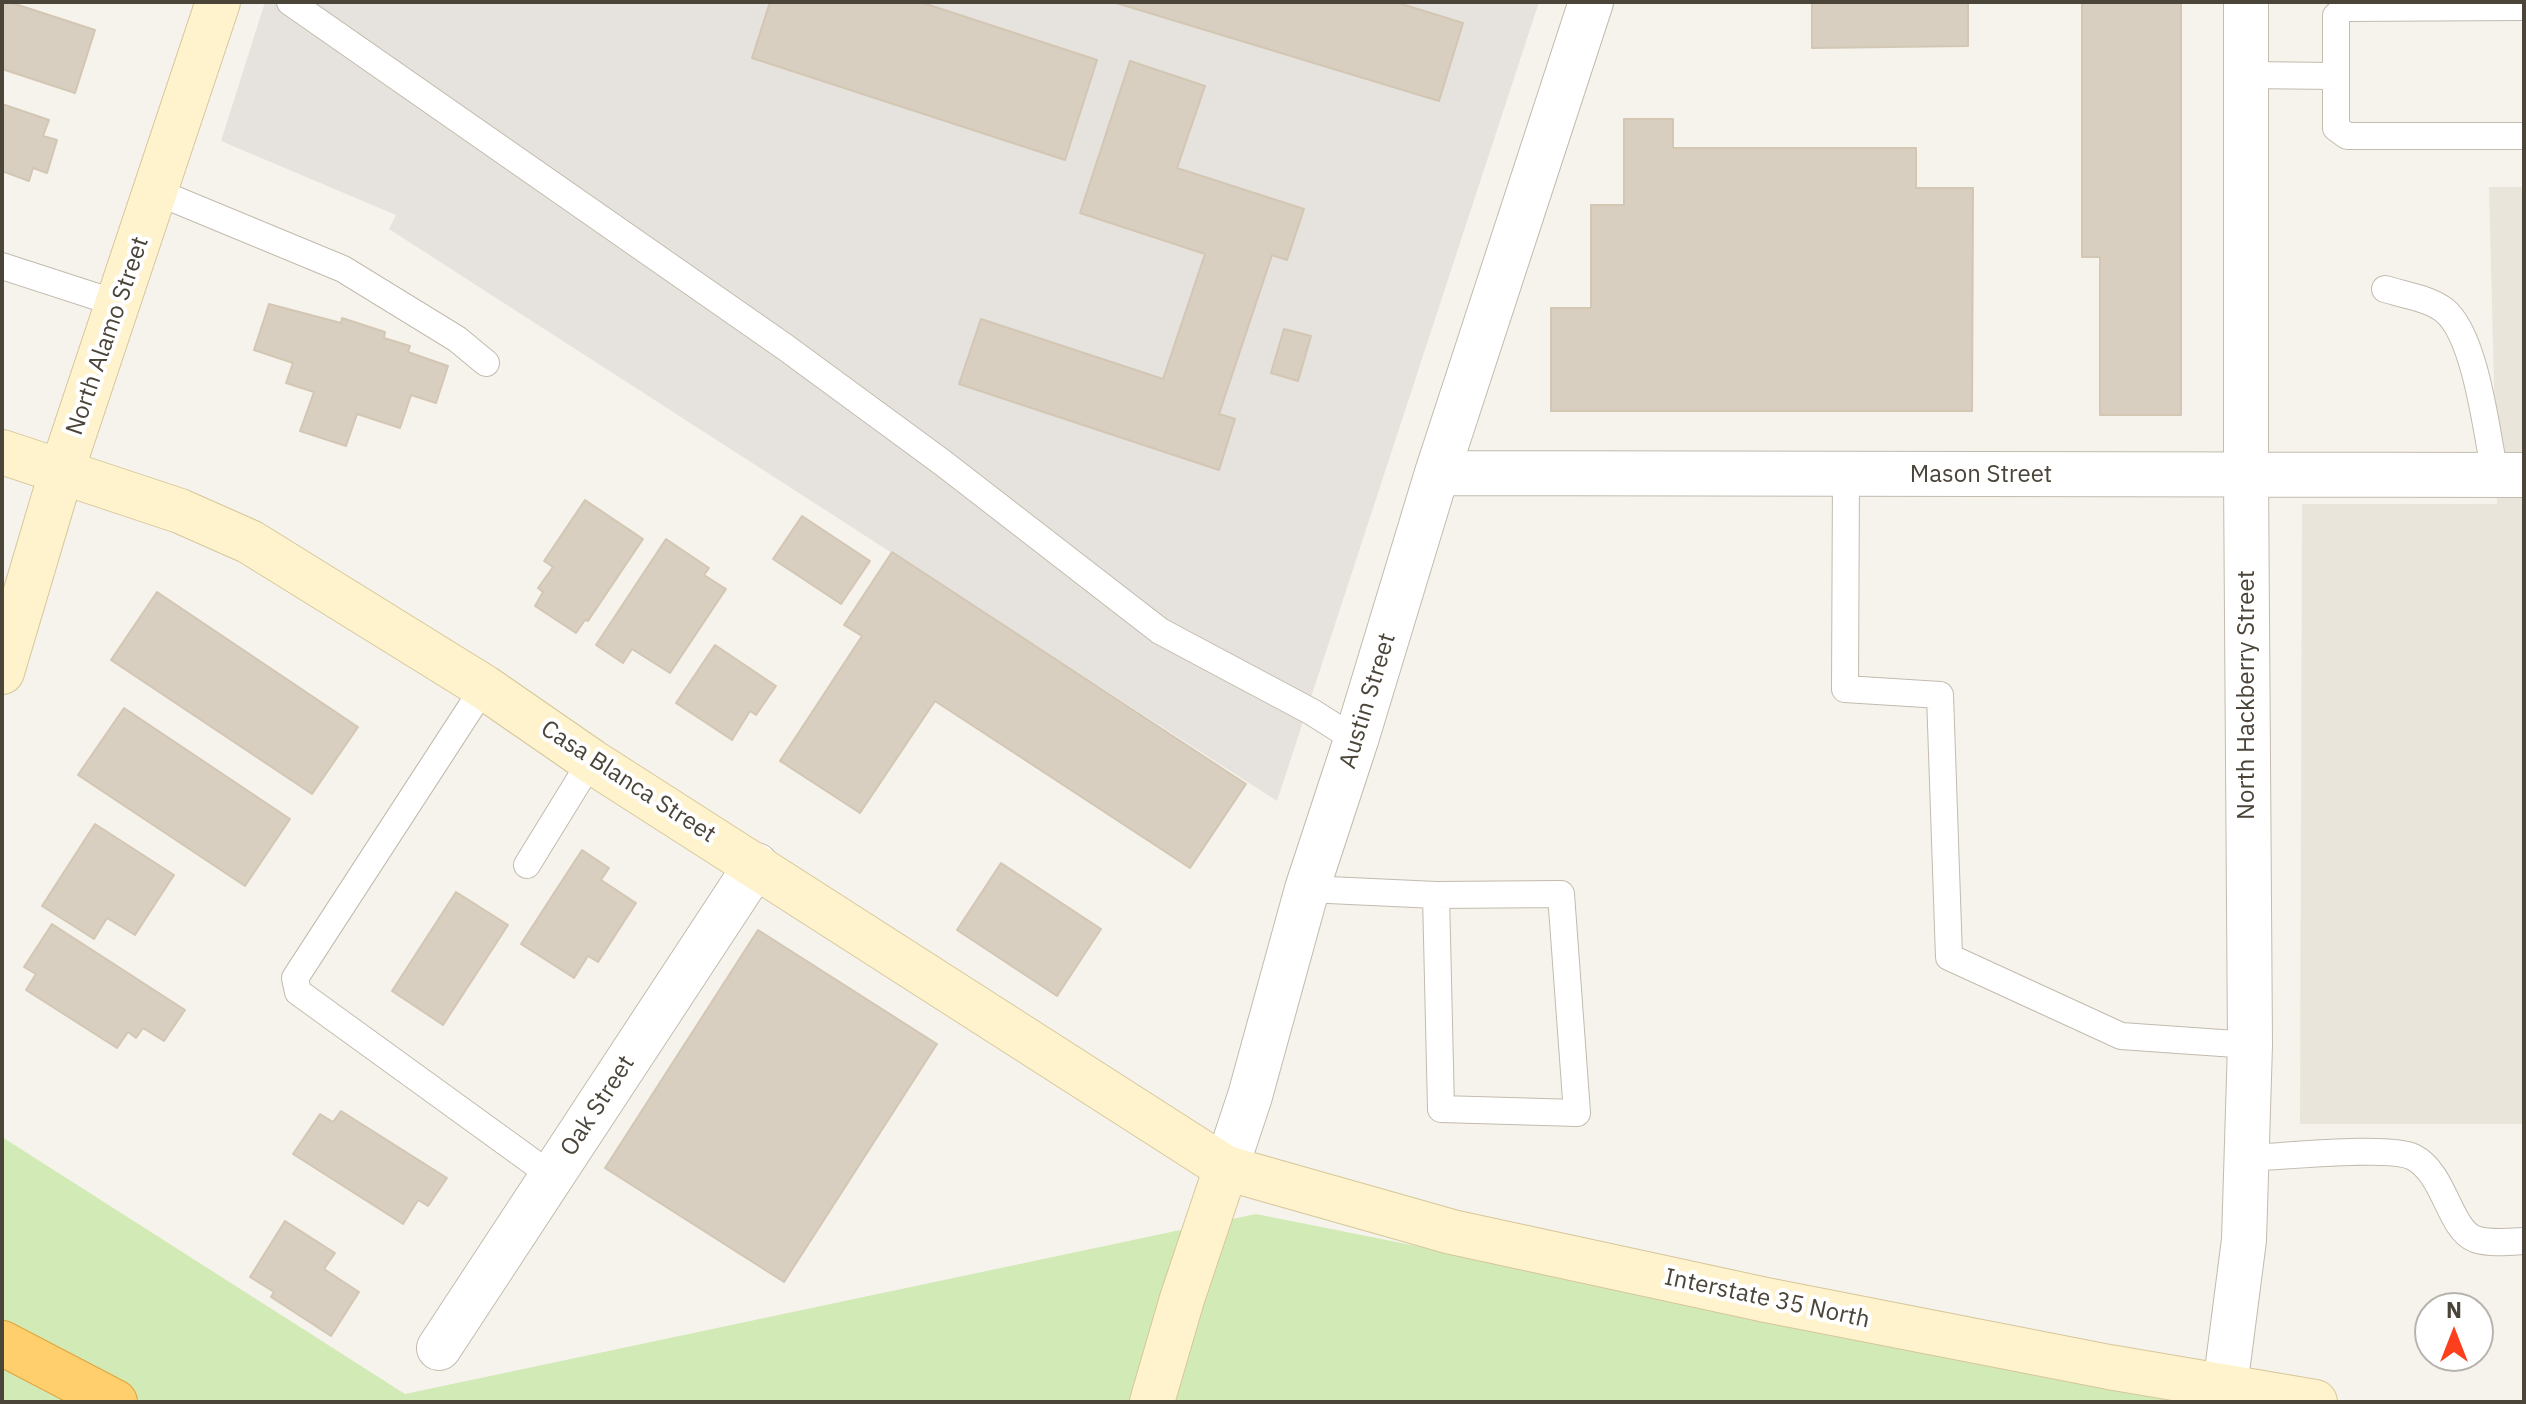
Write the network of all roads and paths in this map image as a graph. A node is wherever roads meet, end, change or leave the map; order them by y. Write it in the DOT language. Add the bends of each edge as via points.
graph roads {
  1 [pos="218,2"];
  2 [pos="1591,2"];
  3 [pos="2246,2"];
  4 [pos="292,3"];
  5 [pos="2524,7"];
  6 [pos="2246,75"];
  7 [pos="2336,76"];
  8 [pos="2524,136"];
  9 [pos="157,192"];
  10 [pos="2,266"];
  11 [pos="2385,289"];
  12 [pos="119,304"];
  13 [pos="486,363"];
  14 [pos="2,452"];
  15 [pos="62,470"];
  16 [pos="1437,473"];
  17 [pos="1846,475"];
  18 [pos="2246,475"];
  19 [pos="2510,475"];
  20 [pos="2,672"];
  21 [pos="484,687"];
  22 [pos="1356,740"];
  23 [pos="591,761"];
  24 [pos="527,865"];
  25 [pos="756,865"];
  26 [pos="1307,889"];
  27 [pos="1436,895"];
  28 [pos="2250,1045"];
  29 [pos="2247,1158"];
  30 [pos="1226,1168"];
  31 [pos="552,1176"];
  32 [pos="2524,1241"];
  33 [pos="2,1343"];
  34 [pos="439,1348"];
  35 [pos="2225,1387"];
  36 [pos="115,1402"];
  37 [pos="1152,1402"];
  38 [pos="2315,1402"];
  1 -- 9 [label="main road, North Alamo Street"];
  2 -- 16 [label="street, Austin Street"];
  3 -- 6 [label="street, North Hackberry Street"];
  4 -- 22 [label="lane" via="785,347 1160,631"];
  5 -- 7 [label="lane" via="2344,8 2336,16"];
  6 -- 7 [label="lane"];
  6 -- 18 [label="street, North Hackberry Street"];
  7 -- 8 [label="lane" via="2336,128 2347,136"];
  9 -- 12 [label="main road, North Alamo Street"];
  9 -- 13 [label="lane" via="343,269 457,339"];
  10 -- 12 [label="lane"];
  11 -- 19 [label="lane" via="2426,301 2458,325"];
  12 -- 15 [label="main road, North Alamo Street"];
  14 -- 15 [label="main road, Casa Blanca Street"];
  15 -- 20 [label="main road, North Alamo Street"];
  15 -- 21 [label="main road, Casa Blanca Street" via="250,542"];
  16 -- 17 [label="street, Mason Street"];
  16 -- 22 [label="street, Austin Street"];
  17 -- 18 [label="street, Mason Street"];
  17 -- 28 [label="lane" via="1845,689 1940,695 1949,957 2121,1036"];
  18 -- 19 [label="street, Mason Street"];
  18 -- 28 [label="street, North Hackberry Street"];
  21 -- 23 [label="main road, Casa Blanca Street"];
  21 -- 31 [label="lane" via="295,978 298,992"];
  22 -- 26 [label="street, Austin Street"];
  23 -- 24 [label="lane"];
  23 -- 25 [label="main road, Casa Blanca Street"];
  25 -- 30 [label="main road, Casa Blanca Street"];
  25 -- 31 [label="street, Oak Street"];
  26 -- 27 [label="lane"];
  26 -- 30 [label="street, Austin Street"];
  27 -- 27 [label="lane" via="1441,1109 1577,1113 1561,894"];
  28 -- 29 [label="street, North Hackberry Street"];
  29 -- 32 [label="lane" via="2388,1152 2412,1156 2431,1170 2462,1229 2474,1239"];
  29 -- 35 [label="street, North Hackberry Street" via="2244,1240"];
  30 -- 35 [label="main road, Interstate 35 North" via="1467,1236 1766,1300"];
  30 -- 37 [label="main road, Austin Street"];
  31 -- 34 [label="street, Oak Street"];
  33 -- 36 [label="highway"];
  35 -- 38 [label="main road, Interstate 35 North"];
}
